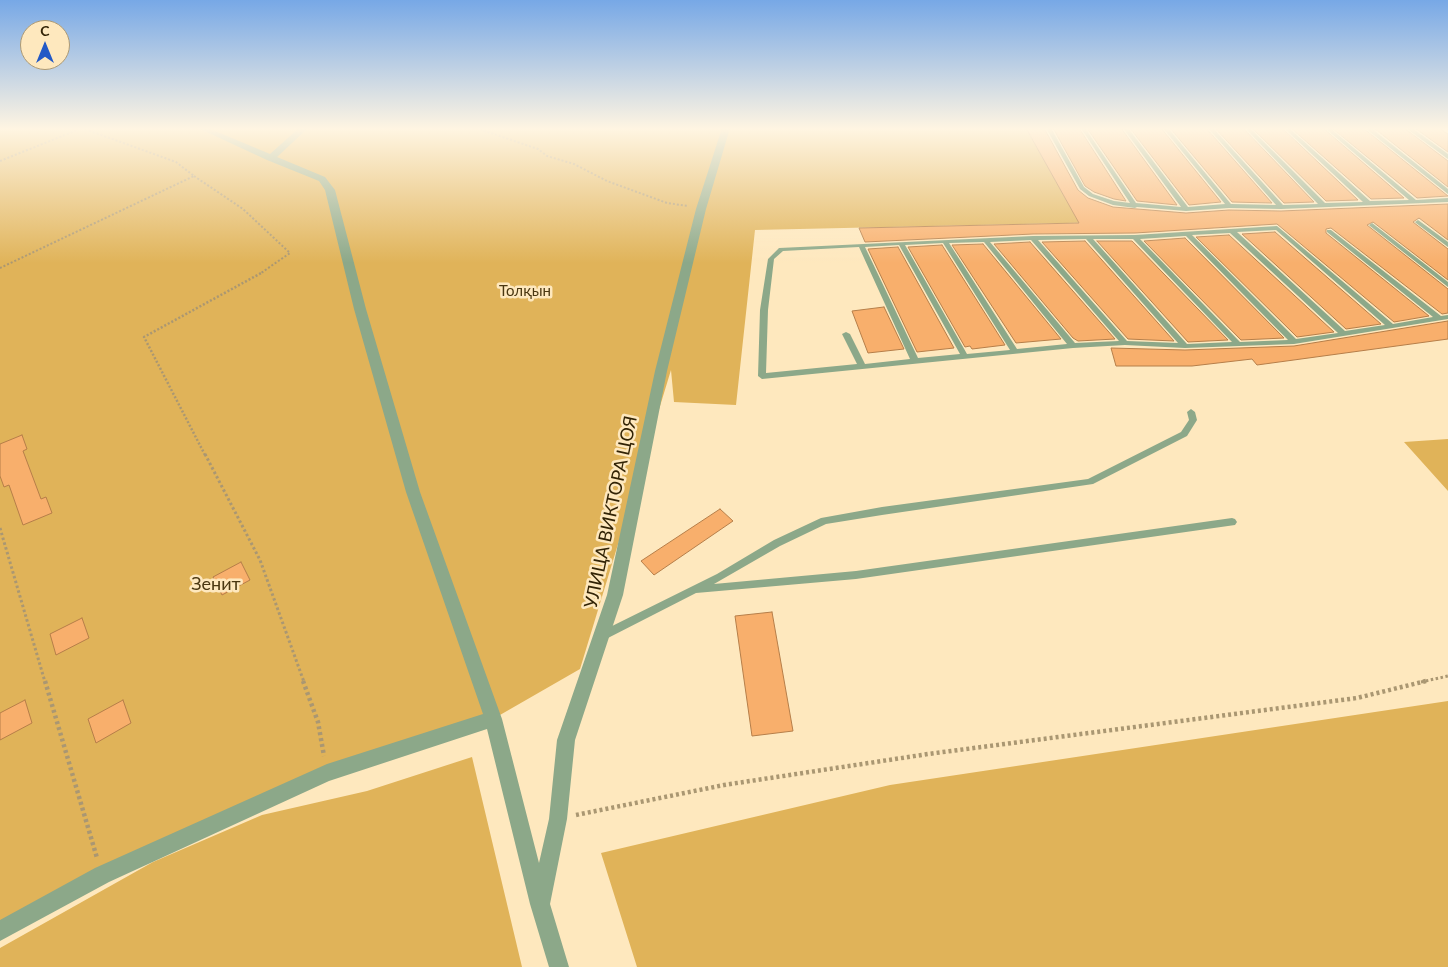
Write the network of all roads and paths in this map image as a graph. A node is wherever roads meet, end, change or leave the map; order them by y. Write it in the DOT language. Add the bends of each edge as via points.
graph roads {
  1 [pos="190,173"];
  2 [pos="307,173"];
  3 [pos="593,173"];
  4 [pos="712,173"];
  5 [pos="1074,173"];
  6 [pos="1113,173"];
  7 [pos="1159,173"];
  8 [pos="1202,173"];
  9 [pos="1251,173"];
  10 [pos="1292,173"];
  11 [pos="1335,173"];
  12 [pos="1381,173"];
  13 [pos="1424,173"];
  14 [pos="194,176"];
  15 [pos="1448,192"];
  16 [pos="1448,200"];
  17 [pos="1414,201"];
  18 [pos="1368,203"];
  19 [pos="1323,205"];
  20 [pos="1135,206"];
  21 [pos="1229,206"];
  22 [pos="1281,207"];
  23 [pos="701,209"];
  24 [pos="1186,209"];
  25 [pos="1418,222"];
  26 [pos="1372,225"];
  27 [pos="1232,231"];
  28 [pos="1329,231"];
  29 [pos="1188,235"];
  30 [pos="1135,237"];
  31 [pos="1033,238"];
  32 [pos="1088,238"];
  33 [pos="986,241"];
  34 [pos="901,243"];
  35 [pos="946,243"];
  36 [pos="861,245"];
  37 [pos="1448,245"];
  38 [pos="0,268"];
  39 [pos="1448,285"];
  40 [pos="1448,317"];
  41 [pos="1440,318"];
  42 [pos="1390,326"];
  43 [pos="846,334"];
  44 [pos="1344,334"];
  45 [pos="1294,342"];
  46 [pos="1125,343"];
  47 [pos="1238,344"];
  48 [pos="1073,346"];
  49 [pos="1185,346"];
  50 [pos="1015,351"];
  51 [pos="965,356"];
  52 [pos="915,361"];
  53 [pos="862,366"];
  54 [pos="1191,412"];
  55 [pos="1232,522"];
  56 [pos="0,528"];
  57 [pos="693,590"];
  58 [pos="602,636"];
  59 [pos="1448,676"];
  60 [pos="492,719"];
  61 [pos="327,773"];
  62 [pos="558,818"];
  63 [pos="102,875"];
  64 [pos="540,904"];
  65 [pos="0,931"];
  66 [pos="559,967"];
  1 -- 14 [label="path"];
  2 -- 60 [label="street" via="322,179 330,190 360,309 413,492"];
  3 -- 23 [label="path" via="667,203"];
  4 -- 23 [label="street, УЛИЦА ВИКТОРА ЦОЯ"];
  5 -- 20 [label="lane" via="1082,188 1091,195"];
  6 -- 20 [label="lane"];
  7 -- 24 [label="lane"];
  8 -- 21 [label="lane"];
  9 -- 22 [label="lane"];
  10 -- 19 [label="lane"];
  11 -- 18 [label="lane"];
  12 -- 17 [label="lane"];
  13 -- 15 [label="lane"];
  14 -- 38 [label="path"];
  14 -- 61 [label="path" via="243,209 290,253 260,274 144,337 260,560 318,722"];
  16 -- 17 [label="lane"];
  17 -- 18 [label="lane"];
  18 -- 19 [label="lane"];
  19 -- 22 [label="lane"];
  20 -- 24 [label="lane"];
  21 -- 22 [label="lane"];
  21 -- 24 [label="lane"];
  23 -- 58 [label="street, УЛИЦА ВИКТОРА ЦОЯ" via="661,371 615,595"];
  25 -- 37 [label="lane"];
  26 -- 39 [label="lane"];
  27 -- 29 [label="lane"];
  27 -- 42 [label="lane" via="1277,228"];
  27 -- 44 [label="lane"];
  28 -- 41 [label="lane"];
  29 -- 30 [label="lane"];
  29 -- 45 [label="lane"];
  30 -- 32 [label="lane"];
  30 -- 47 [label="lane"];
  31 -- 32 [label="lane"];
  31 -- 33 [label="lane"];
  31 -- 46 [label="lane"];
  32 -- 49 [label="lane"];
  33 -- 35 [label="lane"];
  33 -- 48 [label="lane"];
  34 -- 35 [label="lane"];
  34 -- 36 [label="lane"];
  34 -- 51 [label="lane"];
  35 -- 50 [label="lane"];
  36 -- 52 [label="lane"];
  36 -- 53 [label="lane" via="781,248 771,259 764,310 762,376"];
  40 -- 41 [label="lane"];
  41 -- 42 [label="lane"];
  42 -- 44 [label="lane"];
  43 -- 53 [label="lane"];
  44 -- 45 [label="lane"];
  45 -- 47 [label="lane"];
  46 -- 48 [label="lane"];
  46 -- 49 [label="lane"];
  47 -- 49 [label="lane"];
  48 -- 50 [label="lane"];
  50 -- 51 [label="lane"];
  51 -- 52 [label="lane"];
  52 -- 53 [label="lane"];
  54 -- 57 [label="lane" via="1193,420 1184,434 1090,482 824,521"];
  55 -- 57 [label="lane" via="856,575"];
  56 -- 63 [label="path"];
  57 -- 58 [label="lane"];
  58 -- 62 [label="street, УЛИЦА ВИКТОРА ЦОЯ" via="566,740"];
  59 -- 62 [label="path" via="1357,698 928,754 724,785"];
  60 -- 61 [label="street"];
  60 -- 64 [label="street"];
  61 -- 63 [label="street"];
  62 -- 64 [label="street, УЛИЦА ВИКТОРА ЦОЯ"];
  63 -- 65 [label="street"];
  64 -- 66 [label="street"];
}
